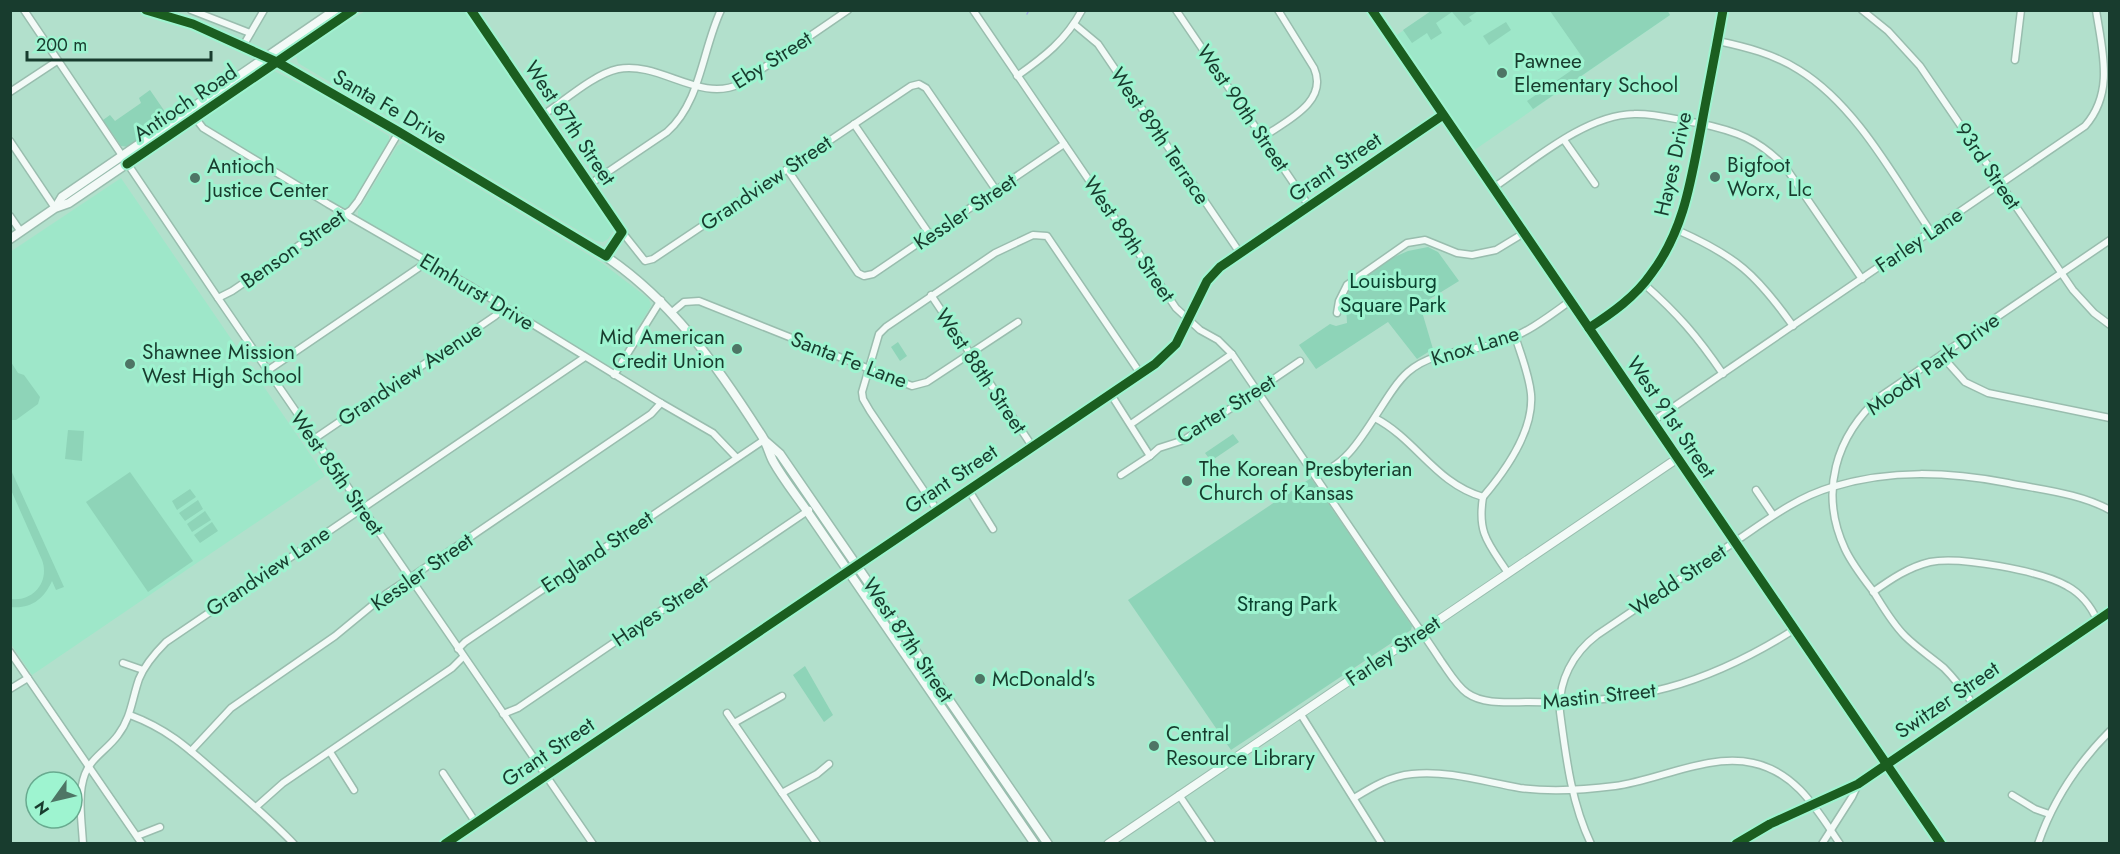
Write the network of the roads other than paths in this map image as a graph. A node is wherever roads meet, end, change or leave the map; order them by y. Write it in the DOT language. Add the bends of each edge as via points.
graph roads {
  1 [pos="24,10"];
  2 [pos="146,10"];
  3 [pos="191,10"];
  4 [pos="264,10"];
  5 [pos="335,10"];
  6 [pos="353,10"];
  7 [pos="471,10"];
  8 [pos="721,10"];
  9 [pos="848,10"];
  10 [pos="974,10"];
  11 [pos="1082,10"];
  12 [pos="1176,10"];
  13 [pos="1278,10"];
  14 [pos="1372,10"];
  15 [pos="1723,10"];
  16 [pos="1863,10"];
  17 [pos="2021,10"];
  18 [pos="2096,10"];
  19 [pos="1074,24"];
  20 [pos="250,33"];
  21 [pos="1718,41"];
  22 [pos="243,46"];
  23 [pos="268,57"];
  24 [pos="2015,60"];
  25 [pos="57,61"];
  26 [pos="277,62"];
  27 [pos="1017,76"];
  28 [pos="695,85"];
  29 [pos="10,92"];
  30 [pos="189,109"];
  31 [pos="543,115"];
  32 [pos="1443,115"];
  33 [pos="195,117"];
  34 [pos="854,124"];
  35 [pos="1702,124"];
  36 [pos="399,132"];
  37 [pos="1263,137"];
  38 [pos="1564,140"];
  39 [pos="10,141"];
  40 [pos="1064,144"];
  41 [pos="121,155"];
  42 [pos="127,164"];
  43 [pos="787,169"];
  44 [pos="590,184"];
  45 [pos="1595,184"];
  46 [pos="2001,184"];
  47 [pos="1493,188"];
  48 [pos="996,190"];
  49 [pos="1309,206"];
  50 [pos="56,208"];
  51 [pos="344,213"];
  52 [pos="10,216"];
  53 [pos="1677,230"];
  54 [pos="21,232"];
  55 [pos="622,232"];
  56 [pos="1931,232"];
  57 [pos="1524,233"];
  58 [pos="930,236"];
  59 [pos="10,239"];
  60 [pos="2109,240"];
  61 [pos="1240,253"];
  62 [pos="606,256"];
  63 [pos="427,262"];
  64 [pos="2061,273"];
  65 [pos="1862,279"];
  66 [pos="1644,284"];
  67 [pos="931,295"];
  68 [pos="218,298"];
  69 [pos="661,300"];
  70 [pos="1570,301"];
  71 [pos="505,307"];
  72 [pos="672,312"];
  73 [pos="1337,313"];
  74 [pos="1189,320"];
  75 [pos="1018,322"];
  76 [pos="2109,325"];
  77 [pos="1792,326"];
  78 [pos="1589,328"];
  79 [pos="1515,336"];
  80 [pos="970,354"];
  81 [pos="1232,354"];
  82 [pos="1941,355"];
  83 [pos="585,357"];
  84 [pos="1300,362"];
  85 [pos="267,370"];
  86 [pos="868,370"];
  87 [pos="1140,373"];
  88 [pos="1723,374"];
  89 [pos="614,375"];
  90 [pos="1257,390"];
  91 [pos="1110,393"];
  92 [pos="661,403"];
  93 [pos="1375,418"];
  94 [pos="2109,418"];
  95 [pos="1653,421"];
  96 [pos="1131,424"];
  97 [pos="314,439"];
  98 [pos="764,440"];
  99 [pos="1032,446"];
  100 [pos="1150,456"];
  101 [pos="736,457"];
  102 [pos="1678,458"];
  103 [pos="1313,473"];
  104 [pos="1121,475"];
  105 [pos="1831,487"];
  106 [pos="968,489"];
  107 [pos="1756,490"];
  108 [pos="1483,496"];
  109 [pos="816,505"];
  110 [pos="363,508"];
  111 [pos="937,510"];
  112 [pos="2109,510"];
  113 [pos="807,511"];
  114 [pos="1773,515"];
  115 [pos="993,529"];
  116 [pos="1735,542"];
  117 [pos="856,564"];
  118 [pos="848,570"];
  119 [pos="1508,573"];
  120 [pos="410,578"];
  121 [pos="1873,592"];
  122 [pos="2109,612"];
  123 [pos="2097,620"];
  124 [pos="1795,629"];
  125 [pos="1421,632"];
  126 [pos="458,649"];
  127 [pos="10,652"];
  128 [pos="463,657"];
  129 [pos="123,663"];
  130 [pos="143,670"];
  131 [pos="28,678"];
  132 [pos="10,689"];
  133 [pos="782,696"];
  134 [pos="1559,702"];
  135 [pos="1973,704"];
  136 [pos="727,713"];
  137 [pos="1300,713"];
  138 [pos="503,714"];
  139 [pos="130,715"];
  140 [pos="734,723"];
  141 [pos="2109,731"];
  142 [pos="191,751"];
  143 [pos="330,752"];
  144 [pos="1886,763"];
  145 [pos="829,764"];
  146 [pos="89,766"];
  147 [pos="443,773"];
  148 [pos="545,776"];
  149 [pos="1858,784"];
  150 [pos="354,790"];
  151 [pos="1572,790"];
  152 [pos="782,793"];
  153 [pos="1179,795"];
  154 [pos="2012,795"];
  155 [pos="1354,798"];
  156 [pos="1813,804"];
  157 [pos="256,807"];
  158 [pos="2049,814"];
  159 [pos="476,823"];
  160 [pos="160,827"];
  161 [pos="1830,829"];
  162 [pos="137,836"];
  163 [pos="83,843"];
  164 [pos="142,843"];
  165 [pos="294,843"];
  166 [pos="445,843"];
  167 [pos="593,843"];
  168 [pos="817,843"];
  169 [pos="1035,843"];
  170 [pos="1048,843"];
  171 [pos="1108,843"];
  172 [pos="1212,843"];
  173 [pos="1383,843"];
  174 [pos="1591,843"];
  175 [pos="1736,843"];
  176 [pos="1822,843"];
  177 [pos="1840,843"];
  178 [pos="1941,843"];
  179 [pos="2038,843"];
  1 -- 25 [label="street, West 85th Street"];
  2 -- 22 [label="main road, Santa Fe Drive" via="193,24"];
  3 -- 20 [label="street"];
  4 -- 20 [label="street"];
  5 -- 23 [label="main road, Antioch Road"];
  6 -- 26 [label="main road, Antioch Road"];
  7 -- 31 [label="street, West 87th Street"];
  8 -- 28 [label="street"];
  9 -- 28 [label="street, Eby Street" via="740,84 723,90"];
  10 -- 27 [label="street, West 89th Street"];
  11 -- 19 [label="street"];
  12 -- 37 [label="street, West 90th Street"];
  13 -- 37 [label="street" via="1314,68 1318,88 1311,102"];
  14 -- 32 [label="street, West 91st Street"];
  15 -- 21 [label="street, Hayes Drive"];
  16 -- 46 [label="street, 93rd Street" via="1920,66"];
  17 -- 24 [label="street"];
  18 -- 46 [label="street, Farley Lane" via="2105,75 2096,111 2077,133"];
  19 -- 27 [label="street" via="1056,47"];
  19 -- 61 [label="street, West 89th Terrace" via="1098,44"];
  20 -- 22 [label="street"];
  21 -- 35 [label="street, Hayes Drive"];
  21 -- 56 [label="street" via="1777,58 1830,93 1858,123"];
  22 -- 23 [label="main road, Santa Fe Drive"];
  23 -- 26 [label="main road, Santa Fe Drive"];
  23 -- 30 [label="main road, Antioch Road"];
  25 -- 29 [label="street"];
  25 -- 41 [label="street, West 85th Street"];
  26 -- 33 [label="main road, Antioch Road"];
  26 -- 36 [label="main road, Santa Fe Drive"];
  27 -- 40 [label="street, West 89th Street"];
  28 -- 31 [label="street" via="648,70 616,69 591,81"];
  28 -- 44 [label="street" via="685,111 672,128"];
  30 -- 33 [label="street, Elmhurst Drive"];
  30 -- 41 [label="main road, Antioch Road"];
  31 -- 44 [label="street, West 87th Street"];
  32 -- 47 [label="street, West 91st Street"];
  32 -- 49 [label="street, Grant Street"];
  33 -- 42 [label="main road, Antioch Road"];
  33 -- 51 [label="street, Elmhurst Drive" via="203,128"];
  34 -- 43 [label="street, Grandview Street"];
  34 -- 48 [label="street, Grandview Street" via="919,84 926,88"];
  34 -- 58 [label="street"];
  35 -- 38 [label="street" via="1653,115 1622,115 1595,122"];
  35 -- 53 [label="street, Hayes Drive"];
  35 -- 65 [label="street" via="1743,135 1775,156"];
  36 -- 51 [label="street, Benson Street" via="358,201"];
  36 -- 62 [label="main road, Santa Fe Drive"];
  37 -- 49 [label="street, West 90th Street"];
  38 -- 45 [label="street"];
  38 -- 47 [label="street"];
  39 -- 50 [label="street"];
  40 -- 48 [label="street, Kessler Street"];
  40 -- 74 [label="street, West 89th Street" via="1176,308"];
  41 -- 42 [label="street, West 85th Street"];
  41 -- 50 [label="main road, Antioch Road" via="62,197"];
  42 -- 50 [label="main road, Antioch Road"];
  42 -- 68 [label="street, West 85th Street"];
  43 -- 55 [label="street, Grandview Street" via="653,259 645,261"];
  43 -- 58 [label="street, Kessler Street" via="858,273 864,276"];
  44 -- 55 [label="street, West 87th Street"];
  46 -- 56 [label="street, Farley Lane"];
  46 -- 64 [label="street, 93rd Street"];
  47 -- 57 [label="street, West 91st Street"];
  48 -- 58 [label="street, Kessler Street"];
  49 -- 61 [label="street, Grant Street"];
  50 -- 54 [label="main road, Antioch Road"];
  51 -- 63 [label="street, Elmhurst Drive"];
  51 -- 68 [label="street, Benson Street"];
  52 -- 54 [label="street"];
  53 -- 66 [label="street, Hayes Drive"];
  53 -- 77 [label="street" via="1710,244 1743,266"];
  54 -- 59 [label="main road, Antioch Road"];
  55 -- 62 [label="street"];
  56 -- 65 [label="street, Farley Lane"];
  57 -- 70 [label="street, West 91st Street"];
  57 -- 73 [label="street" via="1496,250 1472,255 1425,240 1407,243 1347,285"];
  60 -- 64 [label="street, Moody Park Drive"];
  61 -- 74 [label="street, Grant Street" via="1212,274"];
  62 -- 69 [label="main road, West 87th Street"];
  63 -- 71 [label="street, Elmhurst Drive"];
  63 -- 85 [label="street"];
  64 -- 76 [label="street, 93rd Street" via="2084,304"];
  64 -- 82 [label="street, Moody Park Drive"];
  65 -- 77 [label="street, Farley Lane"];
  66 -- 78 [label="street, Hayes Drive"];
  66 -- 88 [label="street" via="1698,337"];
  67 -- 80 [label="street, West 88th Street"];
  67 -- 86 [label="street" via="879,334"];
  67 -- 87 [label="street" via="995,253 1033,235 1047,236"];
  68 -- 85 [label="street, West 85th Street"];
  69 -- 72 [label="main road, West 87th Street"];
  69 -- 89 [label="street"];
  70 -- 78 [label="street, West 91st Street"];
  70 -- 79 [label="street, Knox Lane"];
  71 -- 83 [label="street, Elmhurst Drive"];
  71 -- 97 [label="street, Grandview Avenue"];
  72 -- 86 [label="street, Santa Fe Lane" via="684,302 699,300"];
  72 -- 98 [label="main road, West 87th Street"];
  74 -- 81 [label="street, West 89th Street"];
  74 -- 87 [label="street, Grant Street" via="1172,350"];
  75 -- 80 [label="street, Santa Fe Lane"];
  77 -- 88 [label="street, Farley Lane"];
  78 -- 95 [label="street, West 91st Street"];
  79 -- 93 [label="street, Knox Lane" via="1419,364 1397,382"];
  79 -- 108 [label="street" via="1529,383 1528,423 1519,446"];
  80 -- 86 [label="street, Santa Fe Lane" via="919,385 905,385"];
  80 -- 99 [label="street, West 88th Street"];
  81 -- 90 [label="street, West 89th Street"];
  81 -- 96 [label="street"];
  82 -- 94 [label="street" via="1974,388"];
  82 -- 105 [label="street, Moody Park Drive" via="1881,396 1861,416 1844,444"];
  83 -- 89 [label="street, Elmhurst Drive"];
  83 -- 110 [label="street, Grandview Lane"];
  84 -- 90 [label="street, Carter Street"];
  85 -- 97 [label="street, West 85th Street"];
  86 -- 111 [label="street" via="863,399"];
  87 -- 91 [label="street, Grant Street"];
  88 -- 95 [label="street, Farley Lane"];
  89 -- 92 [label="street, Elmhurst Drive"];
  90 -- 100 [label="street, Carter Street" via="1184,440 1159,448"];
  90 -- 103 [label="street, West 89th Street"];
  91 -- 96 [label="street"];
  91 -- 99 [label="street, Grant Street"];
  92 -- 101 [label="street, Elmhurst Drive" via="713,433"];
  92 -- 120 [label="street, Kessler Street" via="651,414"];
  93 -- 103 [label="street, Knox Lane" via="1351,450 1323,473"];
  93 -- 108 [label="street" via="1403,436 1446,478"];
  95 -- 102 [label="street, West 91st Street"];
  96 -- 100 [label="street"];
  97 -- 110 [label="street, West 85th Street"];
  98 -- 101 [label="street"];
  98 -- 109 [label="main road, West 87th Street" via="780,454"];
  98 -- 113 [label="main road, West 87th Street"];
  99 -- 106 [label="street, Grant Street"];
  100 -- 104 [label="street, Carter Street"];
  101 -- 126 [label="street, England Street"];
  102 -- 116 [label="street, West 91st Street"];
  102 -- 119 [label="street, Farley Street"];
  103 -- 125 [label="street, West 89th Street"];
  105 -- 112 [label="street, Wedd Street" via="1910,473 1956,475 2071,495"];
  105 -- 114 [label="street, Wedd Street"];
  105 -- 121 [label="street, Moody Park Drive" via="1845,549"];
  106 -- 111 [label="street, Grant Street"];
  106 -- 115 [label="street"];
  107 -- 114 [label="street"];
  108 -- 119 [label="street" via="1484,534"];
  109 -- 113 [label="street, Hayes Street"];
  109 -- 117 [label="main road, West 87th Street"];
  110 -- 120 [label="street, West 85th Street"];
  110 -- 130 [label="street, Grandview Lane" via="174,635 154,653"];
  111 -- 117 [label="street, Grant Street"];
  113 -- 118 [label="main road, West 87th Street"];
  113 -- 138 [label="street, Hayes Street" via="518,708"];
  114 -- 116 [label="street, Wedd Street"];
  116 -- 124 [label="street, West 91st Street"];
  116 -- 134 [label="street, Wedd Street" via="1591,639 1567,672"];
  117 -- 118 [label="street, Grant Street"];
  117 -- 170 [label="main road, West 87th Street"];
  118 -- 148 [label="street, Grant Street"];
  118 -- 169 [label="main road, West 87th Street"];
  119 -- 125 [label="street, Farley Street"];
  120 -- 126 [label="street, West 85th Street"];
  120 -- 142 [label="street, Kessler Street" via="231,708"];
  121 -- 123 [label="street" via="1918,566 1959,560 2056,580 2079,595"];
  121 -- 135 [label="street, Moody Park Drive" via="1905,635 1954,678"];
  122 -- 123 [label="street, Switzer Street"];
  123 -- 135 [label="street, Switzer Street"];
  124 -- 134 [label="street, Mastin Street" via="1730,666 1678,686 1622,698"];
  124 -- 144 [label="street, West 91st Street"];
  125 -- 134 [label="street, Mastin Street" via="1468,693 1486,701"];
  125 -- 137 [label="street, Farley Street"];
  126 -- 128 [label="street, West 85th Street"];
  127 -- 131 [label="street"];
  128 -- 138 [label="street, West 85th Street"];
  128 -- 143 [label="street"];
  129 -- 130 [label="street"];
  130 -- 139 [label="street, Grandview Lane"];
  131 -- 132 [label="street"];
  131 -- 146 [label="street"];
  133 -- 140 [label="street"];
  134 -- 151 [label="street"];
  135 -- 144 [label="street, Switzer Street"];
  136 -- 140 [label="street"];
  137 -- 153 [label="street, Farley Street"];
  137 -- 155 [label="street"];
  138 -- 148 [label="street, West 85th Street"];
  139 -- 142 [label="street" via="163,729"];
  139 -- 146 [label="street, Grandview Lane" via="111,745"];
  140 -- 152 [label="street"];
  141 -- 158 [label="street" via="2078,766"];
  142 -- 157 [label="street"];
  143 -- 150 [label="street"];
  143 -- 157 [label="street" via="276,788"];
  144 -- 149 [label="street, Switzer Street"];
  144 -- 178 [label="street, West 91st Street"];
  145 -- 152 [label="street"];
  146 -- 162 [label="street"];
  146 -- 163 [label="street" via="82,791"];
  147 -- 159 [label="street"];
  148 -- 159 [label="street, Grant Street"];
  148 -- 167 [label="street, West 85th Street"];
  149 -- 156 [label="street, Switzer Street"];
  149 -- 161 [label="street"];
  151 -- 155 [label="street" via="1411,774 1383,782"];
  151 -- 156 [label="street" via="1620,786 1707,763 1738,760 1779,773"];
  151 -- 174 [label="street"];
  152 -- 168 [label="street"];
  153 -- 171 [label="street, Farley Street"];
  153 -- 172 [label="street"];
  154 -- 158 [label="street"];
  155 -- 173 [label="street"];
  156 -- 161 [label="street"];
  156 -- 175 [label="street, Switzer Street"];
  157 -- 165 [label="street"];
  158 -- 179 [label="street"];
  159 -- 166 [label="street, Grant Street"];
  160 -- 162 [label="street"];
  161 -- 176 [label="street"];
  161 -- 177 [label="street"];
  162 -- 164 [label="street"];
}
